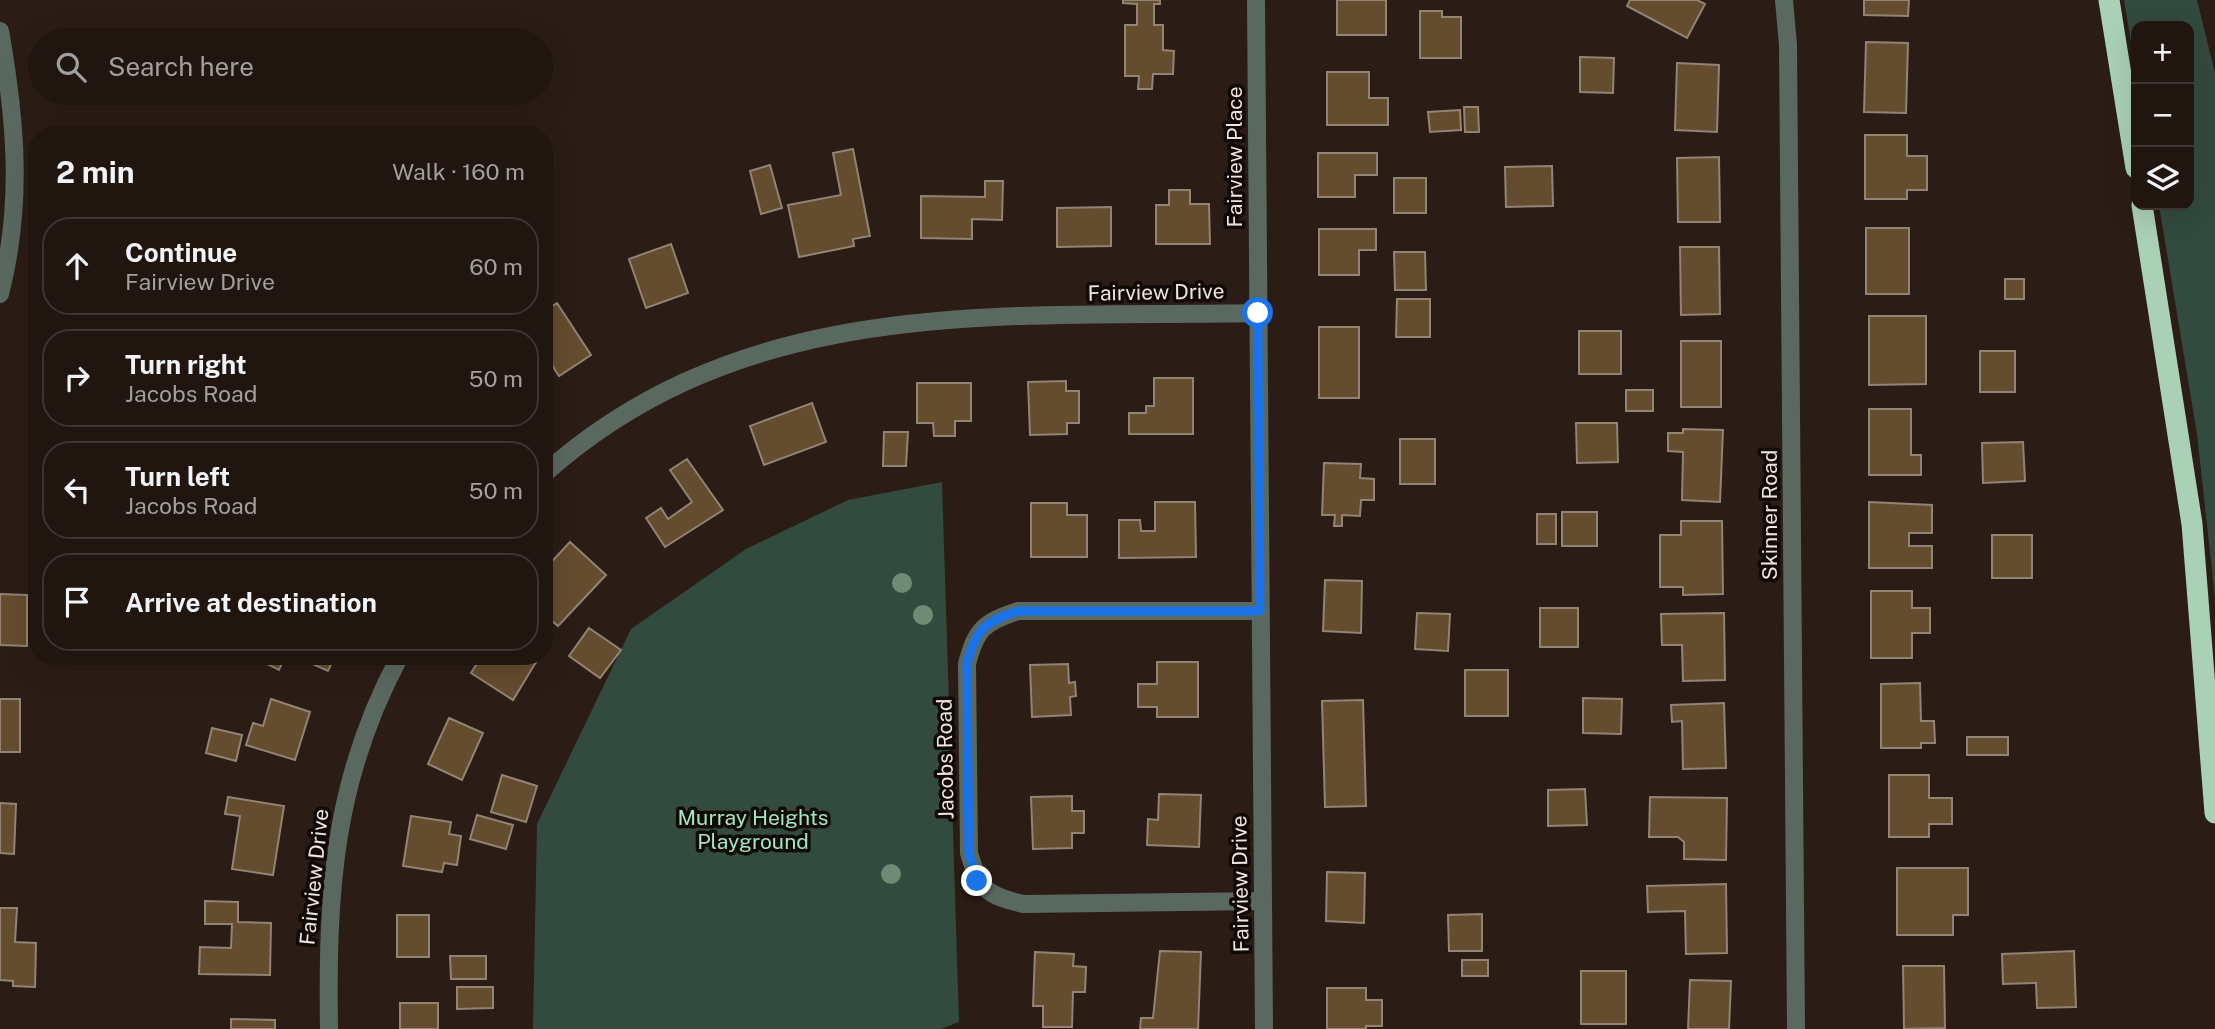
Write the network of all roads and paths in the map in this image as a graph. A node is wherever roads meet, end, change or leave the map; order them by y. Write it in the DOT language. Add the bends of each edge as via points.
graph roads {
  1 [pos="1256,0"];
  2 [pos="1784,0"];
  3 [pos="2109,0"];
  4 [pos="0,31"];
  5 [pos="2133,147"];
  6 [pos="2143,210"];
  7 [pos="0,294"];
  8 [pos="1258,313"];
  9 [pos="553,466"];
  10 [pos="1260,611"];
  11 [pos="396,665"];
  12 [pos="2215,813"];
  13 [pos="1264,901"];
  14 [pos="329,1029"];
  15 [pos="1264,1029"];
  16 [pos="1796,1029"];
  1 -- 8 [label="street, Fairview Place"];
  2 -- 16 [label="street, Skinner Road"];
  3 -- 5 [label="highway"];
  4 -- 7 [label="street" via="13,106 16,183"];
  6 -- 12 [label="highway" via="2192,524"];
  8 -- 9 [label="street, Fairview Drive" via="964,319 822,335 689,379 627,412"];
  8 -- 10 [label="street, Fairview Drive"];
  10 -- 13 [label="street, Fairview Drive"];
  10 -- 13 [label="street, Jacobs Road" via="1018,611 992,620 974,638 967,664 969,853 977,881 994,897 1023,904"];
  11 -- 14 [label="street, Fairview Drive" via="369,721 347,787 335,846 329,908"];
  13 -- 15 [label="street, Fairview Drive"];
}
